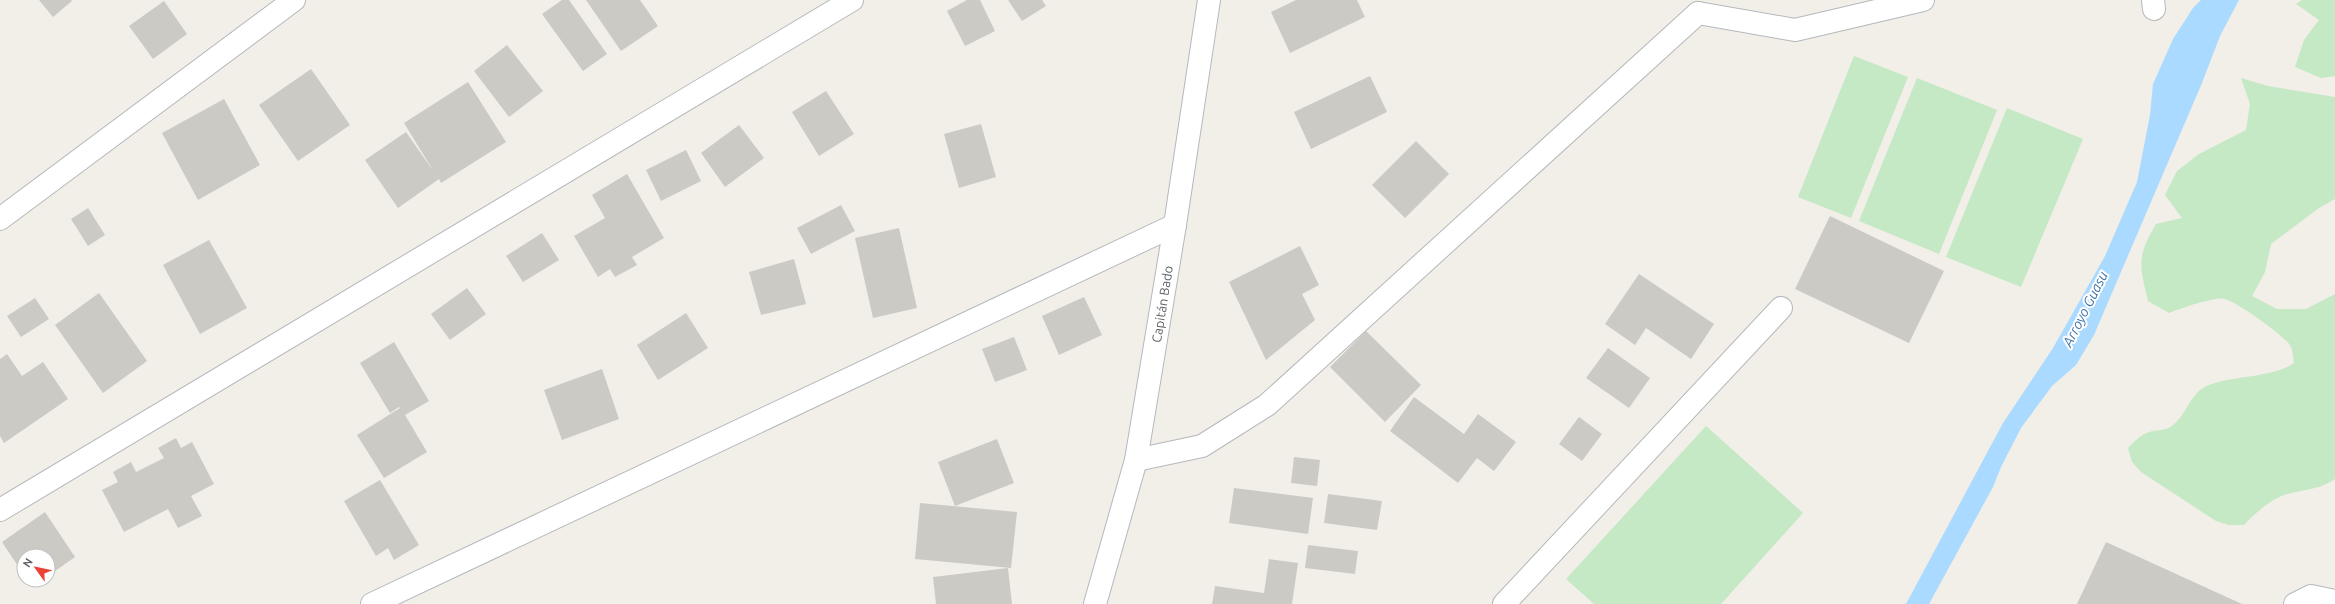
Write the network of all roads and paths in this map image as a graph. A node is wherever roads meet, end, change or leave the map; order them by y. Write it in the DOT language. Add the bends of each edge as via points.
graph roads {
  1 [pos="294,0"];
  2 [pos="852,0"];
  3 [pos="1209,0"];
  4 [pos="1923,0"];
  5 [pos="1696,7"];
  6 [pos="0,220"];
  7 [pos="1175,225"];
  8 [pos="1781,308"];
  9 [pos="1136,460"];
  10 [pos="1,508"];
  11 [pos="2335,601"];
  12 [pos="372,604"];
  13 [pos="1095,604"];
  14 [pos="1504,604"];
  15 [pos="2295,604"];
  1 -- 6 [label="street"];
  2 -- 10 [label="street"];
  3 -- 7 [label="street, Capitán Bado"];
  4 -- 5 [label="street" via="1794,30"];
  5 -- 9 [label="street" via="1267,405 1202,446"];
  7 -- 9 [label="street, Capitán Bado"];
  7 -- 12 [label="street"];
  8 -- 14 [label="street"];
  9 -- 13 [label="street, Capitán Bado"];
  11 -- 15 [label="street" via="2310,596"];
}
